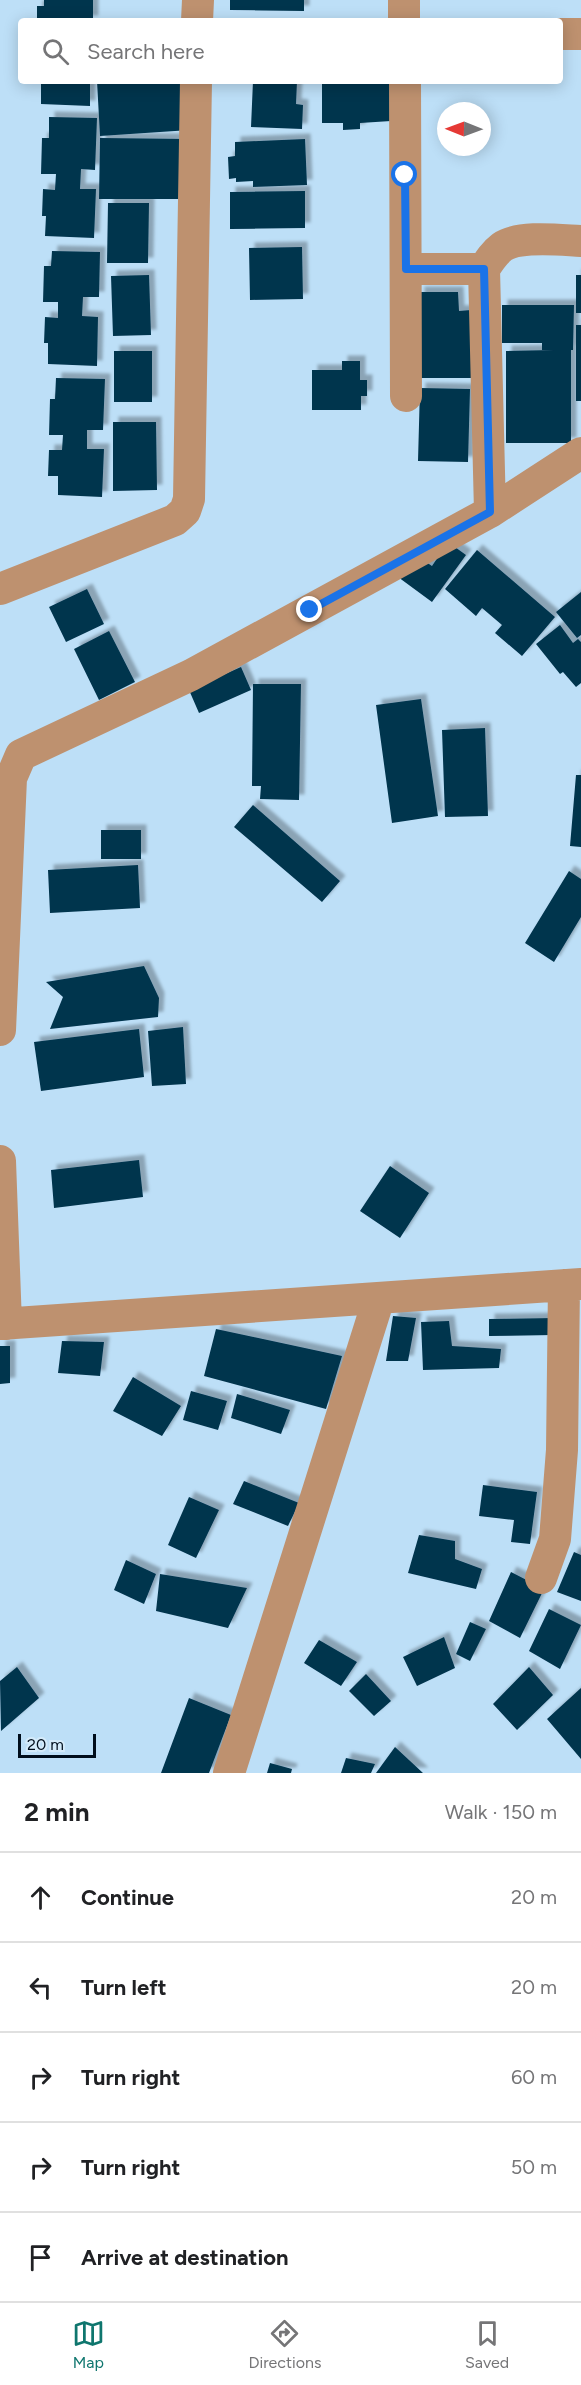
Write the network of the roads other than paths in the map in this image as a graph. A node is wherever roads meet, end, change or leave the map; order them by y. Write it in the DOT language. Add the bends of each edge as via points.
graph roads {
  1 [pos="198,0"];
  2 [pos="404,0"];
  3 [pos="197,18"];
  4 [pos="404,18"];
  5 [pos="563,34"];
  6 [pos="581,34"];
  7 [pos="196,84"];
  8 [pos="405,84"];
  9 [pos="581,241"];
  10 [pos="406,269"];
  11 [pos="484,269"];
  12 [pos="406,396"];
  13 [pos="581,453"];
  14 [pos="490,512"];
  15 [pos="0,589"];
  16 [pos="0,1030"];
  17 [pos="0,1161"];
  18 [pos="573,1284"];
  19 [pos="380,1298"];
  20 [pos="3,1324"];
  21 [pos="541,1578"];
  22 [pos="229,1773"];
  1 -- 3 [label="street"];
  2 -- 4 [label="street"];
  5 -- 6 [label="street"];
  7 -- 15 [label="street" via="189,499 185,511 175,520"];
  8 -- 10 [label="street"];
  9 -- 11 [label="street" via="522,240 503,246"];
  10 -- 11 [label="street"];
  10 -- 12 [label="street"];
  11 -- 14 [label="street"];
  13 -- 14 [label="street"];
  14 -- 16 [label="street" via="191,675 21,755 11,778"];
  17 -- 20 [label="street"];
  18 -- 19 [label="street"];
  18 -- 21 [label="street" via="555,1539"];
  19 -- 20 [label="street"];
  19 -- 22 [label="street"];
}
